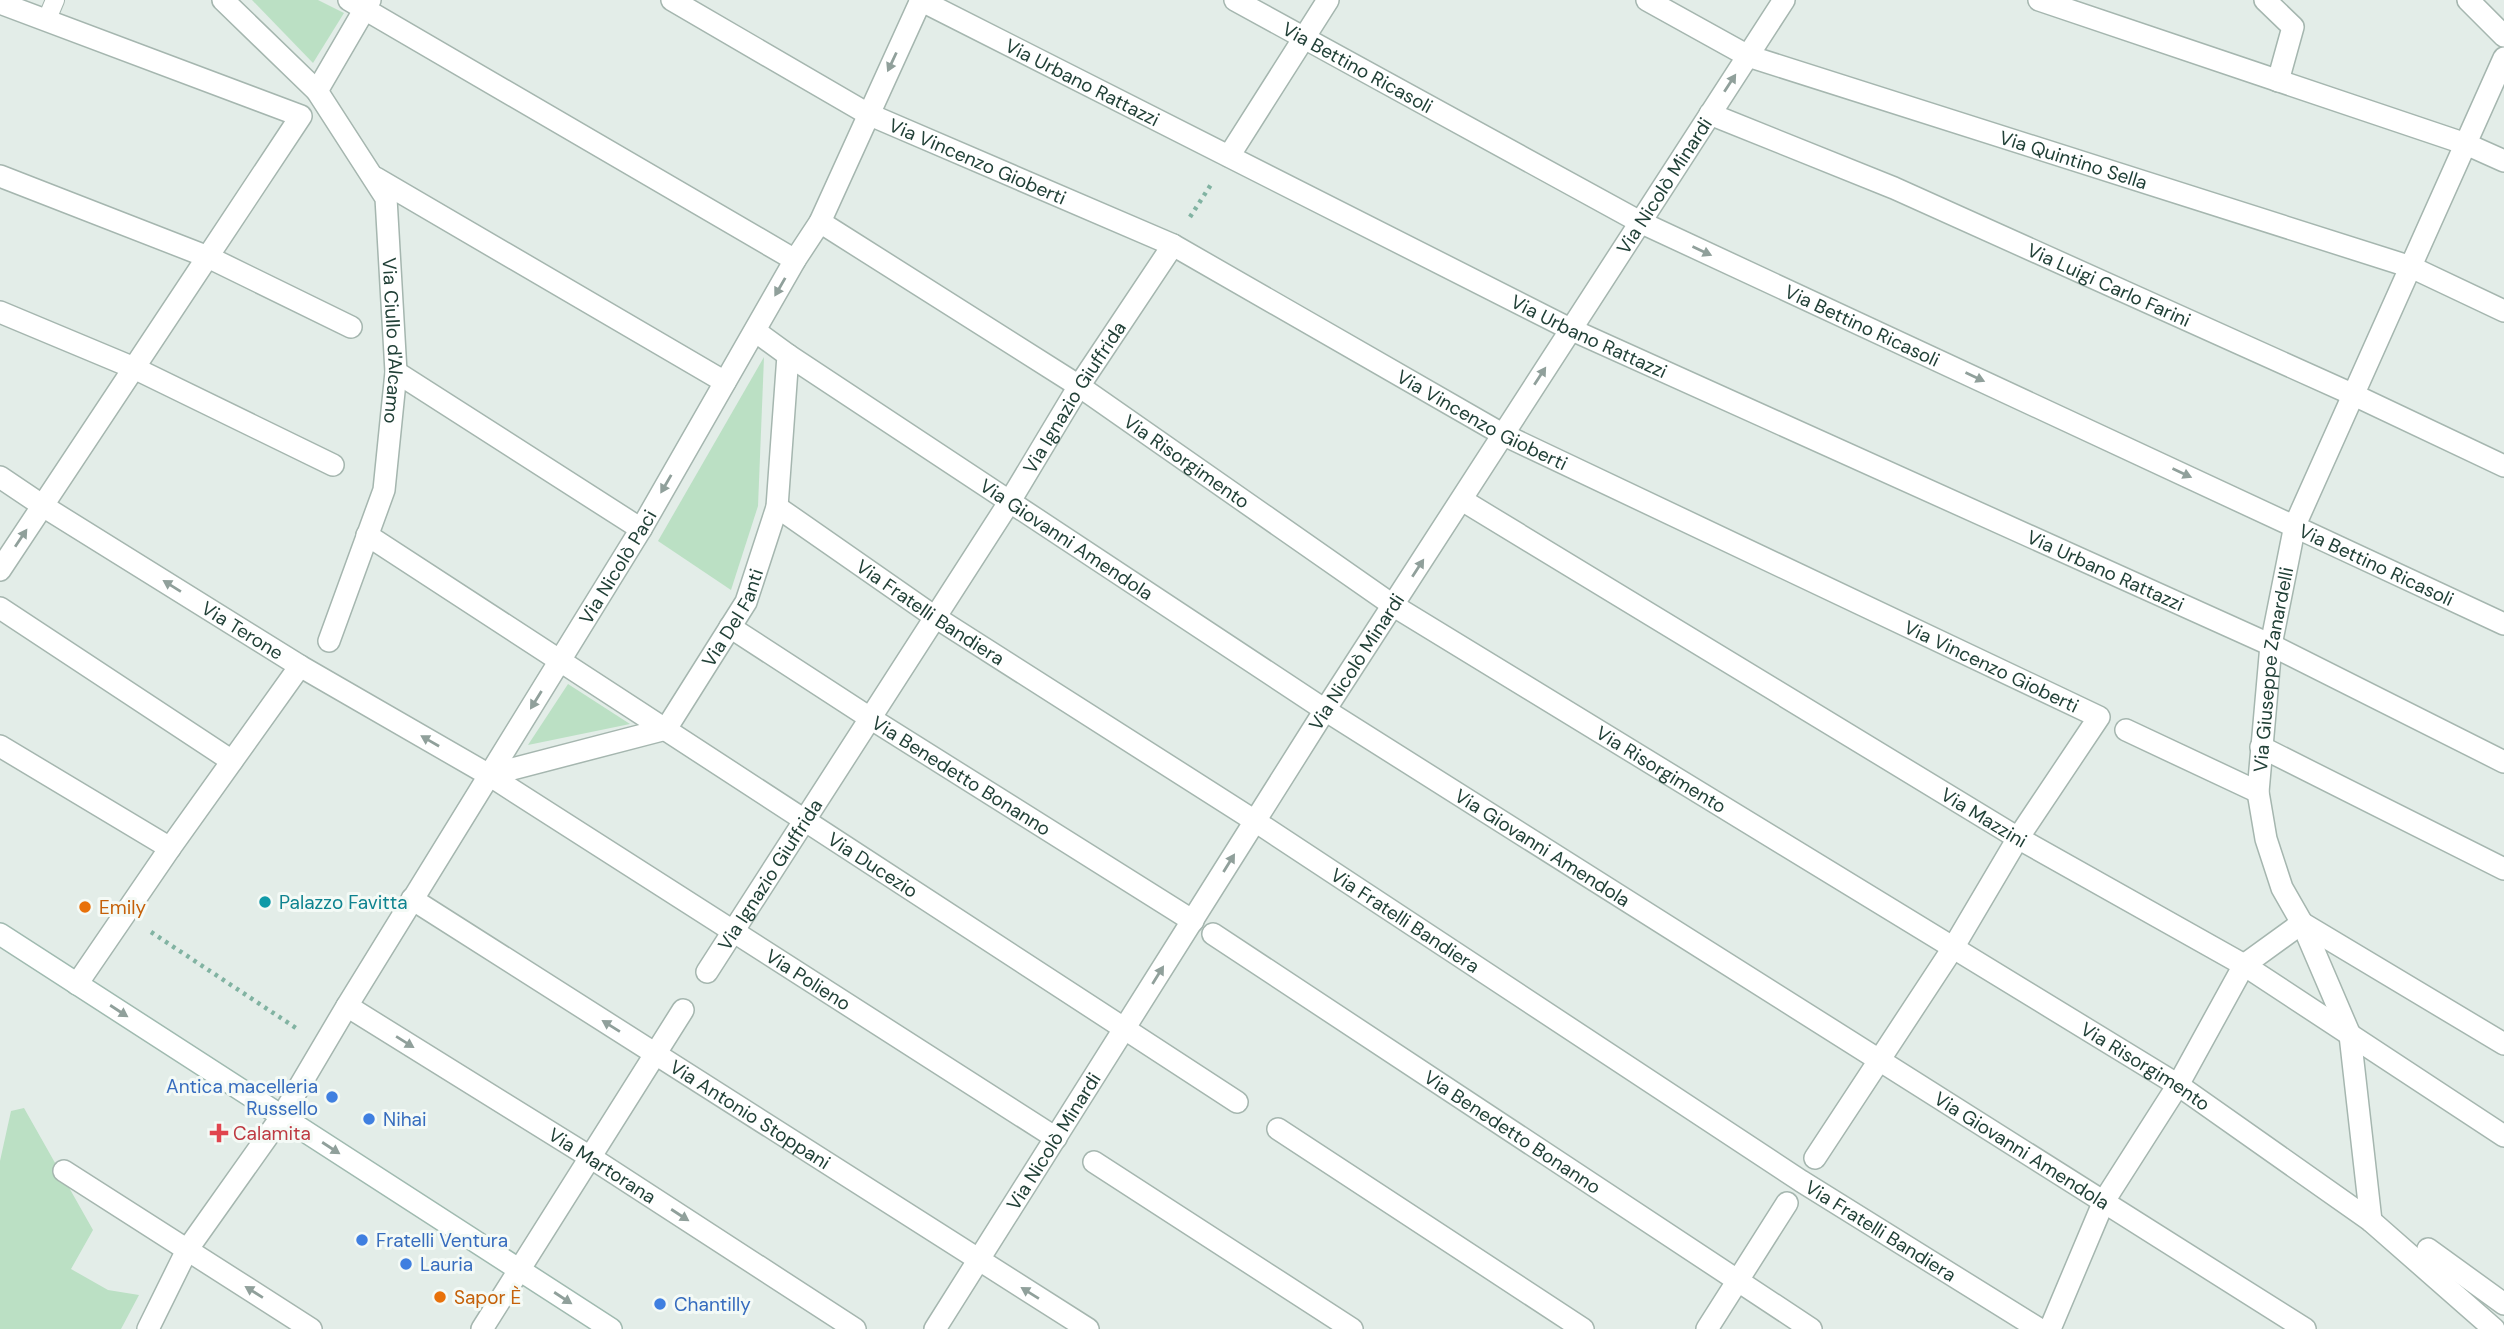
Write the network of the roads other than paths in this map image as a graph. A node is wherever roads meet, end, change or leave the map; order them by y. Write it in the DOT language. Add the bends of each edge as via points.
graph roads {
  1 [pos="223,0"];
  2 [pos="672,0"];
  3 [pos="920,0"];
  4 [pos="1235,0"];
  5 [pos="1328,0"];
  6 [pos="1647,0"];
  7 [pos="1784,0"];
  8 [pos="2039,0"];
  9 [pos="2265,0"];
  10 [pos="2468,0"];
  11 [pos="0,3"];
  12 [pos="361,3"];
  13 [pos="51,10"];
  14 [pos="2504,36"];
  15 [pos="1304,39"];
  16 [pos="1748,56"];
  17 [pos="2504,58"];
  18 [pos="2278,81"];
  19 [pos="317,91"];
  20 [pos="868,114"];
  21 [pos="1710,114"];
  22 [pos="2466,144"];
  23 [pos="1229,156"];
  24 [pos="2504,161"];
  25 [pos="0,176"];
  26 [pos="371,176"];
  27 [pos="820,222"];
  28 [pos="1640,222"];
  29 [pos="1173,245"];
  30 [pos="208,257"];
  31 [pos="795,260"];
  32 [pos="2411,267"];
  33 [pos="2504,311"];
  34 [pos="0,312"];
  35 [pos="351,327"];
  36 [pos="1570,329"];
  37 [pos="755,331"];
  38 [pos="788,355"];
  39 [pos="134,368"];
  40 [pos="396,372"];
  41 [pos="725,382"];
  42 [pos="1079,386"];
  43 [pos="2354,395"];
  44 [pos="1502,434"];
  45 [pos="332,465"];
  46 [pos="2504,466"];
  47 [pos="0,477"];
  48 [pos="1462,500"];
  49 [pos="1010,501"];
  50 [pos="43,506"];
  51 [pos="777,507"];
  52 [pos="2295,525"];
  53 [pos="640,529"];
  54 [pos="367,535"];
  55 [pos="0,570"];
  56 [pos="1394,606"];
  57 [pos="0,608"];
  58 [pos="935,617"];
  59 [pos="2504,624"];
  60 [pos="730,627"];
  61 [pos="329,641"];
  62 [pos="2271,645"];
  63 [pos="560,660"];
  64 [pos="300,666"];
  65 [pos="1325,710"];
  66 [pos="870,718"];
  67 [pos="666,729"];
  68 [pos="2126,730"];
  69 [pos="0,746"];
  70 [pos="2261,747"];
  71 [pos="232,761"];
  72 [pos="2504,762"];
  73 [pos="489,775"];
  74 [pos="2258,792"];
  75 [pos="805,820"];
  76 [pos="1255,821"];
  77 [pos="2018,838"];
  78 [pos="170,848"];
  79 [pos="2504,869"];
  80 [pos="412,899"];
  81 [pos="1193,921"];
  82 [pos="2302,923"];
  83 [pos="733,932"];
  84 [pos="0,934"];
  85 [pos="1213,934"];
  86 [pos="1953,948"];
  87 [pos="2244,965"];
  88 [pos="708,972"];
  89 [pos="77,984"];
  90 [pos="347,1006"];
  91 [pos="683,1010"];
  92 [pos="1124,1030"];
  93 [pos="2350,1035"];
  94 [pos="2504,1044"];
  95 [pos="655,1054"];
  96 [pos="1879,1060"];
  97 [pos="2178,1085"];
  98 [pos="1237,1102"];
  99 [pos="282,1116"];
  100 [pos="1278,1129"];
  101 [pos="2504,1136"];
  102 [pos="1056,1138"];
  103 [pos="590,1157"];
  104 [pos="1815,1158"];
  105 [pos="1094,1162"];
  106 [pos="64,1171"];
  107 [pos="2104,1201"];
  108 [pos="1787,1203"];
  109 [pos="2371,1221"];
  110 [pos="2428,1249"];
  111 [pos="187,1250"];
  112 [pos="979,1260"];
  113 [pos="521,1270"];
  114 [pos="1738,1280"];
  115 [pos="2504,1304"];
  116 [pos="148,1329"];
  117 [pos="311,1329"];
  118 [pos="482,1329"];
  119 [pos="611,1329"];
  120 [pos="855,1329"];
  121 [pos="935,1329"];
  122 [pos="1088,1329"];
  123 [pos="1352,1329"];
  124 [pos="1583,1329"];
  125 [pos="1707,1329"];
  126 [pos="1811,1329"];
  127 [pos="2039,1329"];
  128 [pos="2050,1329"];
  129 [pos="2305,1329"];
  130 [pos="2494,1329"];
  1 -- 19 [label="street, Via Ciullo d'Alcamo"];
  2 -- 20 [label="street, Via Vincenzo Gioberti"];
  3 -- 20 [label="street, Via Nicolò Paci, one-way"];
  3 -- 23 [label="street, Via Urbano Rattazzi"];
  4 -- 15 [label="street, Via Bettino Ricasoli"];
  5 -- 15 [label="street"];
  6 -- 16 [label="street, Via Quintino Sella"];
  7 -- 16 [label="street, Via Nicolò Minardi"];
  8 -- 18 [label="street"];
  9 -- 18 [label="street" via="2293,27"];
  10 -- 14 [label="street"];
  11 -- 13 [label="street"];
  12 -- 19 [label="street"];
  12 -- 31 [label="street"];
  13 -- 30 [label="street" via="301,116"];
  15 -- 23 [label="street"];
  15 -- 28 [label="street, Via Bettino Ricasoli"];
  21 -- 16 [label="street, Via Nicolò Minardi, one-way"];
  16 -- 32 [label="street, Via Quintino Sella"];
  17 -- 22 [label="street, Via Giuseppe Zanardelli"];
  18 -- 22 [label="street"];
  19 -- 26 [label="street, Via Ciullo d'Alcamo"];
  20 -- 27 [label="street, Via Nicolò Paci"];
  20 -- 29 [label="street, Via Vincenzo Gioberti"];
  21 -- 28 [label="street, Via Nicolò Minardi"];
  21 -- 43 [label="street, Via Luigi Carlo Farini" via="1894,188"];
  22 -- 24 [label="street"];
  22 -- 32 [label="street, Via Giuseppe Zanardelli"];
  23 -- 36 [label="street, Via Urbano Rattazzi"];
  25 -- 30 [label="street"];
  26 -- 40 [label="street, Via Ciullo d'Alcamo" via="386,198"];
  26 -- 41 [label="street"];
  27 -- 31 [label="street, Via Nicolò Paci"];
  27 -- 42 [label="street, Via Risorgimento"];
  28 -- 36 [label="street, Via Nicolò Minardi"];
  28 -- 52 [label="street, Via Bettino Ricasoli, one-way"];
  29 -- 42 [label="street, Via Ignazio Giuffrida"];
  29 -- 44 [label="street, Via Vincenzo Gioberti"];
  30 -- 35 [label="street"];
  30 -- 39 [label="street"];
  31 -- 37 [label="street, Via Nicolò Paci, one-way"];
  32 -- 33 [label="street, Via Quintino Sella"];
  32 -- 43 [label="street, Via Giuseppe Zanardelli"];
  34 -- 39 [label="street"];
  44 -- 36 [label="street, Via Nicolò Minardi, one-way"];
  36 -- 62 [label="street, Via Urbano Rattazzi"];
  37 -- 38 [label="street"];
  37 -- 41 [label="street, Via Nicolò Paci"];
  38 -- 49 [label="street, Via Giovanni Amendola"];
  38 -- 51 [label="street, Via Del Fanti"];
  39 -- 45 [label="street"];
  39 -- 50 [label="street"];
  40 -- 53 [label="street"];
  40 -- 54 [label="street, Via Ciullo d'Alcamo" via="384,490"];
  41 -- 53 [label="street, Via Nicolò Paci, one-way"];
  42 -- 49 [label="street, Via Ignazio Giuffrida"];
  42 -- 56 [label="street, Via Risorgimento"];
  43 -- 46 [label="street, Via Luigi Carlo Farini"];
  43 -- 52 [label="street, Via Giuseppe Zanardelli"];
  44 -- 48 [label="street, Via Nicolò Minardi"];
  44 -- 77 [label="street, Via Vincenzo Gioberti" via="2099,717"];
  47 -- 50 [label="street, Via Terone"];
  56 -- 48 [label="street, Via Nicolò Minardi, one-way"];
  48 -- 77 [label="street, Via Mazzini"];
  49 -- 58 [label="street, Via Ignazio Giuffrida"];
  49 -- 65 [label="street, Via Giovanni Amendola"];
  55 -- 50 [label="street, one-way"];
  64 -- 50 [label="street, Via Terone, one-way"];
  51 -- 58 [label="street, Via Fratelli Bandiera"];
  51 -- 60 [label="street, Via Del Fanti" via="746,602"];
  52 -- 59 [label="street, Via Bettino Ricasoli"];
  52 -- 62 [label="street, Via Giuseppe Zanardelli"];
  53 -- 63 [label="street, Via Nicolò Paci"];
  54 -- 61 [label="street, Via Ciullo d'Alcamo"];
  54 -- 63 [label="street, Via Ducezio"];
  56 -- 65 [label="street, Via Nicolò Minardi"];
  56 -- 86 [label="street, Via Risorgimento"];
  57 -- 71 [label="street"];
  58 -- 66 [label="street, Via Ignazio Giuffrida"];
  58 -- 76 [label="street, Via Fratelli Bandiera"];
  60 -- 66 [label="street, Via Benedetto Bonanno"];
  60 -- 67 [label="street, Via Del Fanti"];
  62 -- 70 [label="street, Via Giuseppe Zanardelli"];
  62 -- 72 [label="street, Via Urbano Rattazzi"];
  63 -- 67 [label="street, Via Ducezio"];
  63 -- 73 [label="street, Via Nicolò Paci, one-way"];
  64 -- 71 [label="street"];
  73 -- 64 [label="street, Via Terone, one-way"];
  65 -- 76 [label="street, Via Nicolò Minardi"];
  65 -- 96 [label="street, Via Giovanni Amendola"];
  66 -- 75 [label="street, Via Ignazio Giuffrida"];
  66 -- 81 [label="street, Via Benedetto Bonanno"];
  67 -- 73 [label="street"];
  67 -- 75 [label="street, Via Ducezio"];
  68 -- 74 [label="street"];
  69 -- 78 [label="street"];
  70 -- 74 [label="street, Via Giuseppe Zanardelli"];
  70 -- 79 [label="street"];
  71 -- 78 [label="street"];
  73 -- 80 [label="street, Via Nicolò Paci"];
  73 -- 83 [label="street, Via Polieno"];
  74 -- 82 [label="street, Via Giuseppe Zanardelli" via="2266,839 2282,888"];
  75 -- 83 [label="street, Via Ignazio Giuffrida"];
  75 -- 92 [label="street, Via Ducezio"];
  81 -- 76 [label="street, Via Nicolò Minardi, one-way"];
  76 -- 127 [label="street, Via Fratelli Bandiera" via="1790,1173"];
  77 -- 86 [label="street"];
  77 -- 87 [label="street, Via Mazzini"];
  78 -- 89 [label="street"];
  80 -- 90 [label="street, Via Nicolò Paci"];
  95 -- 80 [label="street, Via Antonio Stoppani, one-way"];
  92 -- 81 [label="street, Via Nicolò Minardi, one-way"];
  82 -- 87 [label="street"];
  82 -- 93 [label="street, Via Giuseppe Zanardelli"];
  82 -- 94 [label="street"];
  83 -- 88 [label="street, Via Ignazio Giuffrida"];
  83 -- 102 [label="street, Via Polieno"];
  84 -- 89 [label="street"];
  85 -- 114 [label="street, Via Benedetto Bonanno"];
  86 -- 96 [label="street"];
  86 -- 97 [label="street, Via Risorgimento"];
  87 -- 93 [label="street, Via Mazzini"];
  87 -- 97 [label="street"];
  89 -- 99 [label="street, one-way"];
  90 -- 99 [label="street, Via Nicolò Paci"];
  90 -- 103 [label="street, Via Martorana, one-way"];
  91 -- 95 [label="street"];
  92 -- 98 [label="street, Via Ducezio"];
  92 -- 102 [label="street, Via Nicolò Minardi"];
  93 -- 101 [label="street, Via Mazzini"];
  93 -- 109 [label="street, Via Giuseppe Zanardelli"];
  95 -- 103 [label="street"];
  95 -- 112 [label="street, Via Antonio Stoppani"];
  96 -- 104 [label="street"];
  96 -- 107 [label="street, Via Giovanni Amendola"];
  97 -- 107 [label="street"];
  97 -- 109 [label="street, Via Risorgimento"];
  99 -- 111 [label="street, Via Nicolò Paci"];
  99 -- 113 [label="street, one-way"];
  100 -- 124 [label="street"];
  102 -- 112 [label="street, Via Nicolò Minardi"];
  103 -- 113 [label="street"];
  103 -- 120 [label="street, Via Martorana, one-way"];
  105 -- 123 [label="street"];
  106 -- 111 [label="street"];
  107 -- 128 [label="street"];
  107 -- 129 [label="street, Via Giovanni Amendola"];
  108 -- 114 [label="street"];
  109 -- 130 [label="street, Via Risorgimento"];
  110 -- 115 [label="street"];
  111 -- 116 [label="street, Via Nicolò Paci"];
  117 -- 111 [label="street, one-way"];
  112 -- 121 [label="street, Via Nicolò Minardi"];
  122 -- 112 [label="street, Via Antonio Stoppani, one-way"];
  113 -- 118 [label="street"];
  113 -- 119 [label="street, one-way"];
  114 -- 125 [label="street"];
  114 -- 126 [label="street, Via Benedetto Bonanno"];
}
